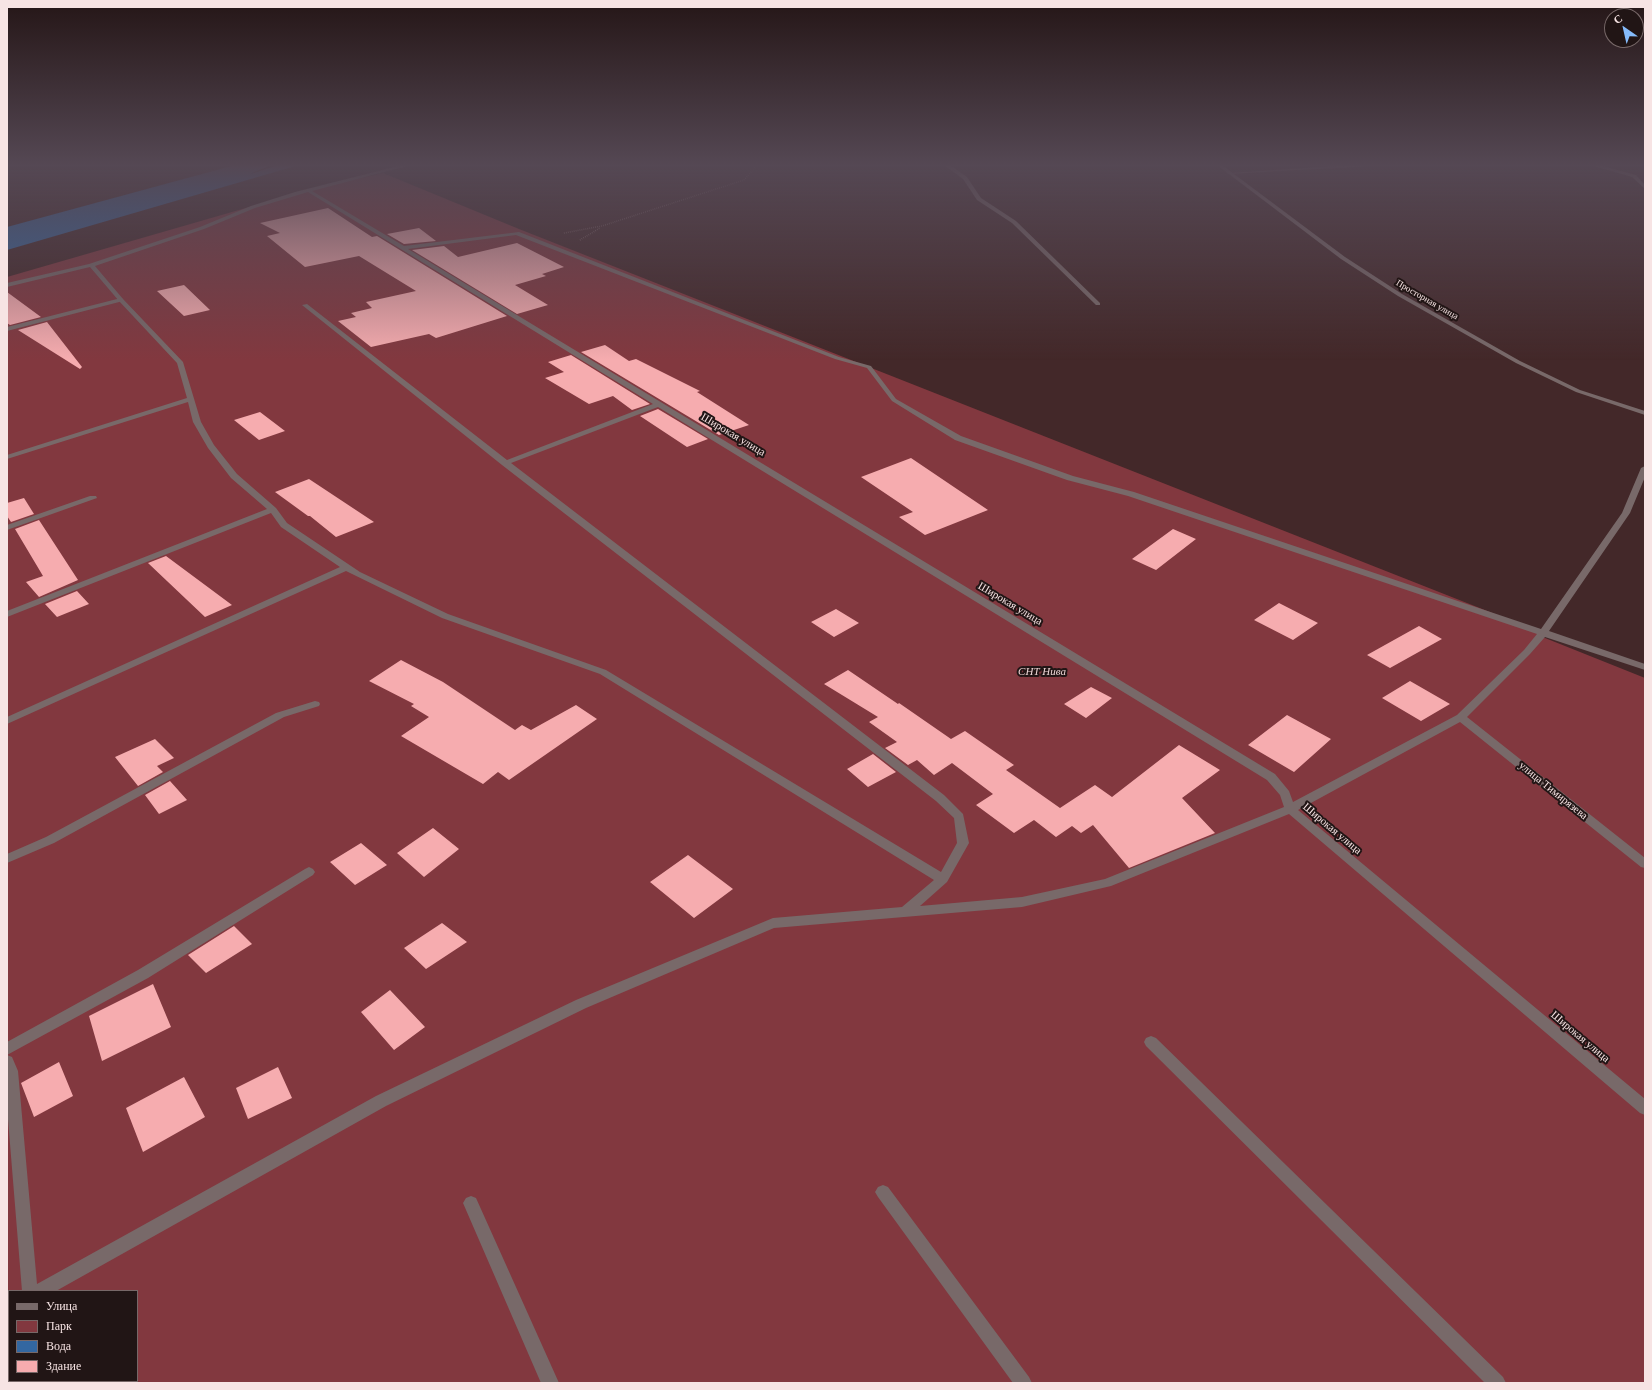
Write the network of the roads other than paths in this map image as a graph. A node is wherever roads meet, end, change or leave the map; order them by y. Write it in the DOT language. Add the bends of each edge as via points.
graph roads {
  1 [pos="196,230"];
  2 [pos="373,230"];
  3 [pos="1022,230"];
  4 [pos="1305,230"];
  5 [pos="402,248"];
  6 [pos="91,264"];
  7 [pos="7,285"];
  8 [pos="121,300"];
  9 [pos="1098,304"];
  10 [pos="305,305"];
  11 [pos="7,330"];
  12 [pos="189,399"];
  13 [pos="659,404"];
  14 [pos="1645,413"];
  15 [pos="7,457"];
  16 [pos="505,463"];
  17 [pos="1645,468"];
  18 [pos="93,498"];
  19 [pos="273,510"];
  20 [pos="7,528"];
  21 [pos="347,567"];
  22 [pos="7,614"];
  23 [pos="1543,633"];
  24 [pos="1645,667"];
  25 [pos="315,704"];
  26 [pos="1461,717"];
  27 [pos="7,721"];
  28 [pos="1290,809"];
  29 [pos="7,859"];
  30 [pos="1645,864"];
  31 [pos="308,872"];
  32 [pos="943,879"];
  33 [pos="905,912"];
  34 [pos="1151,1042"];
  35 [pos="7,1049"];
  36 [pos="7,1061"];
  37 [pos="1645,1108"];
  38 [pos="883,1192"];
  39 [pos="471,1203"];
  40 [pos="30,1290"];
  41 [pos="42,1290"];
  42 [pos="550,1383"];
  43 [pos="1023,1383"];
  44 [pos="1497,1383"];
  1 -- 6 [label="street"];
  2 -- 5 [label="street, Широкая улица"];
  3 -- 9 [label="street"];
  4 -- 14 [label="street, Просторная улица" via="1342,258 1414,303 1518,362 1578,390"];
  5 -- 13 [label="street, Широкая улица"];
  5 -- 23 [label="street" via="517,234 837,358 869,367 894,400 958,438 1070,478 1131,494"];
  6 -- 7 [label="street"];
  6 -- 8 [label="street"];
  8 -- 11 [label="street"];
  8 -- 12 [label="street" via="180,362"];
  10 -- 16 [label="street"];
  12 -- 15 [label="street"];
  12 -- 19 [label="street" via="197,422 211,446 234,476"];
  13 -- 16 [label="street"];
  13 -- 28 [label="street, Широкая улица" via="1271,777 1286,794"];
  16 -- 32 [label="street" via="940,798 959,817 963,843"];
  17 -- 23 [label="street" via="1626,513"];
  18 -- 20 [label="street"];
  19 -- 21 [label="street" via="284,525"];
  19 -- 22 [label="street"];
  21 -- 27 [label="street"];
  21 -- 32 [label="street" via="445,616 603,672"];
  23 -- 24 [label="street"];
  23 -- 26 [label="street"];
  25 -- 29 [label="street" via="280,715 50,840"];
  26 -- 28 [label="street"];
  26 -- 30 [label="street, улица Тимирязева"];
  28 -- 33 [label="street" via="1107,883 1022,902"];
  28 -- 37 [label="street, Широкая улица"];
  31 -- 35 [label="street" via="143,974"];
  32 -- 33 [label="street"];
  33 -- 41 [label="street" via="773,923 581,1004 381,1101"];
  34 -- 44 [label="street"];
  36 -- 40 [label="street" via="11,1071"];
  38 -- 43 [label="street"];
  39 -- 42 [label="street"];
}
